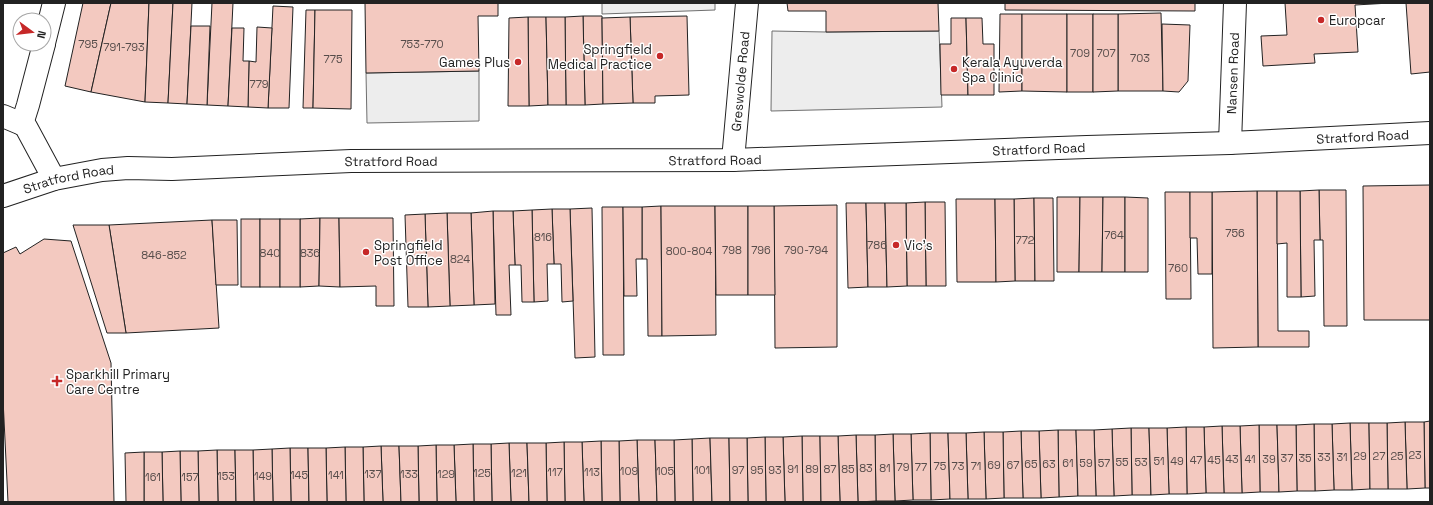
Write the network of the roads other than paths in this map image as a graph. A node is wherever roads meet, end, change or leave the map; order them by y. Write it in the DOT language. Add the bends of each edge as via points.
graph roads {
  1 [pos="747,3"];
  2 [pos="1235,3"];
  3 [pos="42,52"];
  4 [pos="13,120"];
  5 [pos="1430,133"];
  6 [pos="1230,143"];
  7 [pos="733,160"];
  8 [pos="54,179"];
  9 [pos="3,196"];
  1 -- 7 [label="main road, Greswolde Road"];
  2 -- 6 [label="main road, Nansen Road"];
  3 -- 4 [label="main road" via="28,105"];
  4 -- 8 [label="main road" via="28,129"];
  5 -- 6 [label="main road, Stratford Road"];
  6 -- 7 [label="main road, Stratford Road"];
  7 -- 8 [label="main road, Stratford Road" via="351,161 172,169 128,168"];
  8 -- 9 [label="main road, Stratford Road"];
}
